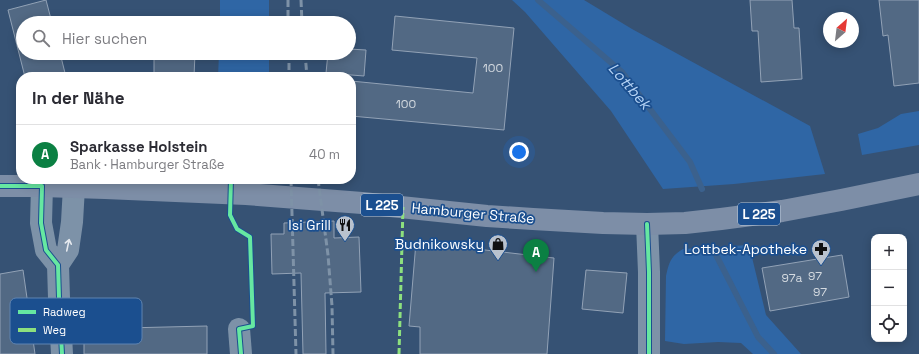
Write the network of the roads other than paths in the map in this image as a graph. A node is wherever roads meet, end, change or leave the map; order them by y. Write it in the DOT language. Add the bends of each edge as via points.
graph roads {
  1 [pos="919,184"];
  2 [pos="0,186"];
  3 [pos="42,186"];
  4 [pos="74,187"];
  5 [pos="647,224"];
  6 [pos="58,265"];
  7 [pos="59,298"];
  8 [pos="239,329"];
  9 [pos="61,344"];
  10 [pos="62,354"];
  11 [pos="241,354"];
  12 [pos="649,354"];
  1 -- 5 [label="main road, Hamburger Straße / L 225" via="782,211 685,223"];
  2 -- 3 [label="main road, Hamburger Straße / L 225"];
  3 -- 4 [label="main road, Hamburger Straße / L 225"];
  3 -- 6 [label="street" via="41,223 46,250"];
  4 -- 5 [label="main road, Hamburger Straße / L 225" via="246,194 487,216"];
  6 -- 4 [label="street, one-way" via="68,250"];
  5 -- 12 [label="street"];
  6 -- 7 [label="street"];
  8 -- 11 [label="street"];
  9 -- 10 [label="street"];
}
